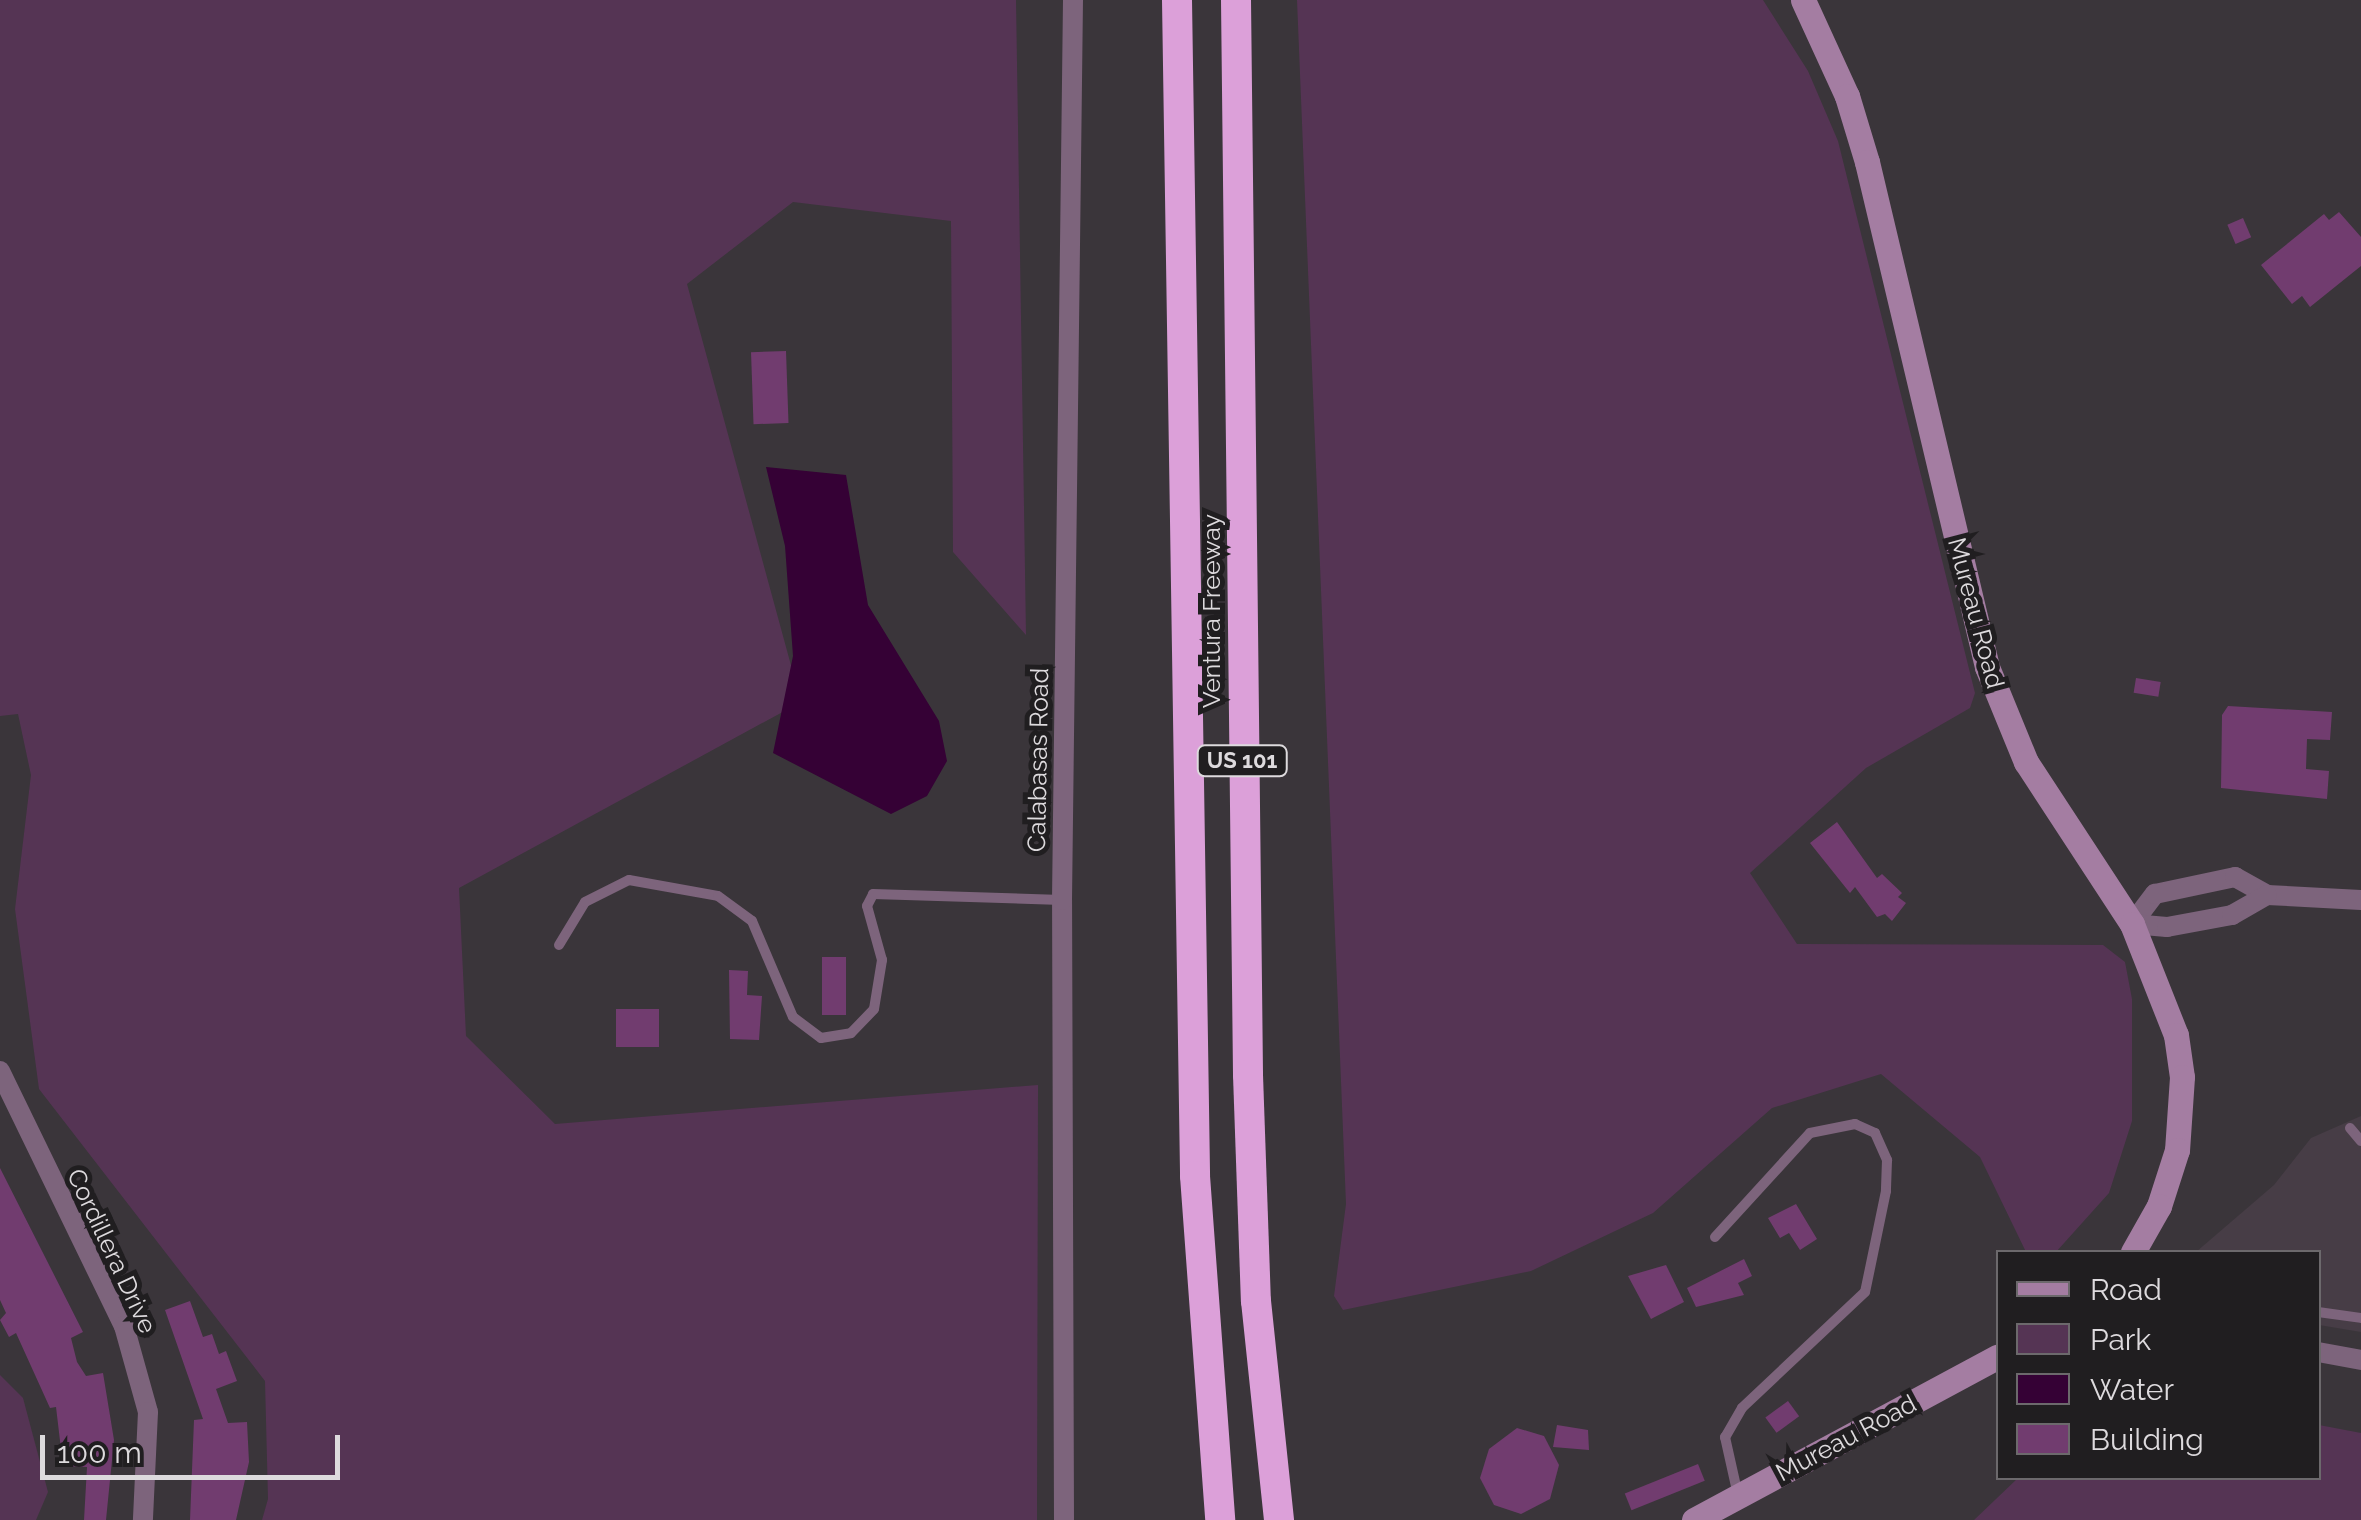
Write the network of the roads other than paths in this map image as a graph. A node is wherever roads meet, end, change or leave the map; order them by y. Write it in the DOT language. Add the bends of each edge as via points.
graph roads {
  1 [pos="1073,0"];
  2 [pos="1177,0"];
  3 [pos="1236,0"];
  4 [pos="1803,0"];
  5 [pos="2267,895"];
  6 [pos="1062,900"];
  7 [pos="2361,900"];
  8 [pos="2132,924"];
  9 [pos="559,944"];
  10 [pos="0,1071"];
  11 [pos="2350,1128"];
  12 [pos="2361,1140"];
  13 [pos="1714,1238"];
  14 [pos="2134,1250"];
  15 [pos="2321,1312"];
  16 [pos="2361,1318"];
  17 [pos="2321,1353"];
  18 [pos="1996,1357"];
  19 [pos="2361,1360"];
  20 [pos="1738,1496"];
  21 [pos="143,1520"];
  22 [pos="1064,1520"];
  23 [pos="1220,1520"];
  24 [pos="1279,1520"];
  25 [pos="1694,1520"];
  1 -- 6 [label="street, Calabasas Road"];
  2 -- 23 [label="highway, Ventura Freeway / US 101" via="1195,1176"];
  3 -- 24 [label="highway, Ventura Freeway / US 101" via="1248,1074 1256,1302"];
  4 -- 8 [label="main road, Mureau Road" via="1847,96 1866,162 1986,667 2035,778"];
  5 -- 7 [label="street"];
  5 -- 8 [label="street" via="2232,914 2167,927"];
  5 -- 8 [label="street" via="2235,877 2172,890 2156,894"];
  6 -- 9 [label="lane" via="873,894 867,906 882,960 874,1009 851,1033 821,1038 793,1017 752,921 718,896 629,880 586,902"];
  6 -- 22 [label="street, Calabasas Road"];
  8 -- 14 [label="main road, Mureau Road" via="2158,979 2182,1076 2170,1176"];
  10 -- 21 [label="street, Cordillera Drive" via="124,1326 148,1412"];
  11 -- 12 [label="lane"];
  13 -- 20 [label="lane" via="1810,1133 1855,1124 1875,1132 1887,1160 1886,1192 1865,1292 1742,1408 1725,1437"];
  15 -- 16 [label="lane"];
  17 -- 19 [label="street"];
  18 -- 20 [label="main road, Mureau Road"];
  20 -- 25 [label="main road, Mureau Road"];
}
